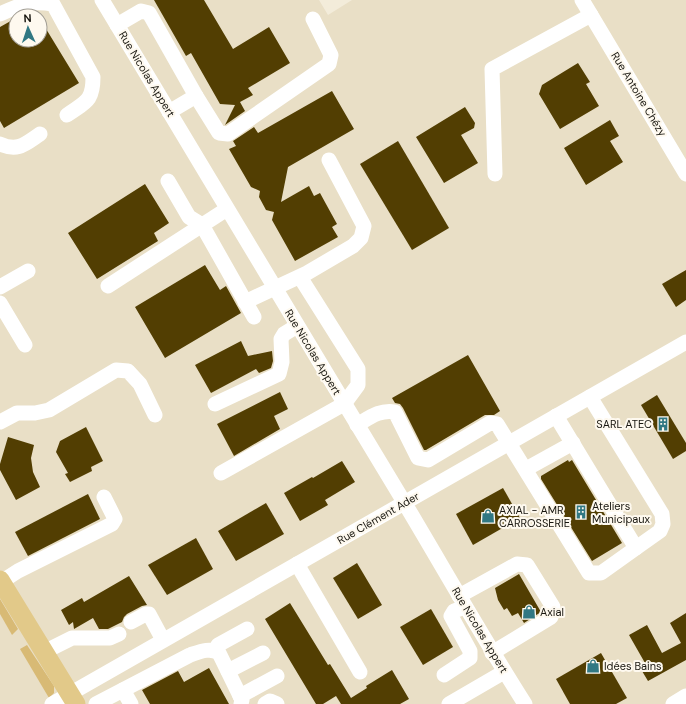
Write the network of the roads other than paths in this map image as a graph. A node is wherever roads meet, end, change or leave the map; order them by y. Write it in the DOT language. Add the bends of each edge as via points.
graph roads {
  1 [pos="102,0"];
  2 [pos="582,0"];
  3 [pos="0,14"];
  4 [pos="591,15"];
  5 [pos="313,19"];
  6 [pos="117,25"];
  7 [pos="196,96"];
  8 [pos="169,112"];
  9 [pos="67,115"];
  10 [pos="40,134"];
  11 [pos="0,144"];
  12 [pos="329,160"];
  13 [pos="495,174"];
  14 [pos="686,174"];
  15 [pos="168,181"];
  16 [pos="227,209"];
  17 [pos="202,225"];
  18 [pos="28,271"];
  19 [pos="300,277"];
  20 [pos="108,286"];
  21 [pos="0,287"];
  22 [pos="275,289"];
  23 [pos="246,302"];
  24 [pos="0,303"];
  25 [pos="254,317"];
  26 [pos="297,326"];
  27 [pos="686,342"];
  28 [pos="25,345"];
  29 [pos="590,397"];
  30 [pos="215,404"];
  31 [pos="344,404"];
  32 [pos="155,415"];
  33 [pos="556,416"];
  34 [pos="0,422"];
  35 [pos="357,426"];
  36 [pos="573,442"];
  37 [pos="509,443"];
  38 [pos="526,469"];
  39 [pos="221,473"];
  40 [pos="104,497"];
  41 [pos="404,503"];
  42 [pos="636,548"];
  43 [pos="297,564"];
  44 [pos="1,581"];
  45 [pos="462,601"];
  46 [pos="131,622"];
  47 [pos="247,629"];
  48 [pos="119,634"];
  49 [pos="162,640"];
  50 [pos="215,650"];
  51 [pos="44,652"];
  52 [pos="263,653"];
  53 [pos="492,653"];
  54 [pos="228,672"];
  55 [pos="360,672"];
  56 [pos="504,672"];
  57 [pos="444,675"];
  58 [pos="277,676"];
  59 [pos="123,690"];
  60 [pos="686,696"];
  61 [pos="73,699"];
  62 [pos="241,700"];
  63 [pos="52,704"];
  64 [pos="96,704"];
  65 [pos="131,704"];
  66 [pos="265,704"];
  67 [pos="278,704"];
  68 [pos="449,704"];
  69 [pos="524,704"];
  70 [pos="673,704"];
  1 -- 6 [label="street, Rue Nicolas Appert"];
  2 -- 4 [label="street, Rue Antoine Chézy"];
  3 -- 9 [label="street" via="29,0 43,0 52,4 93,77 93,90 88,100"];
  4 -- 13 [label="street" via="492,70"];
  4 -- 14 [label="street, Rue Antoine Chézy"];
  5 -- 7 [label="street" via="331,56 329,64 228,134 219,133"];
  6 -- 7 [label="street" via="141,11 149,13"];
  6 -- 8 [label="street, Rue Nicolas Appert"];
  7 -- 8 [label="street"];
  8 -- 16 [label="street, Rue Nicolas Appert"];
  10 -- 11 [label="street" via="19,148"];
  12 -- 19 [label="street" via="364,226 361,238 353,246"];
  15 -- 17 [label="street" via="189,217"];
  16 -- 17 [label="street"];
  16 -- 22 [label="street, Rue Nicolas Appert"];
  17 -- 20 [label="street"];
  17 -- 23 [label="street"];
  18 -- 21 [label="street"];
  19 -- 22 [label="street"];
  19 -- 31 [label="street" via="358,369 358,385"];
  22 -- 23 [label="street"];
  22 -- 26 [label="street, Rue Nicolas Appert"];
  23 -- 25 [label="street"];
  24 -- 28 [label="street"];
  26 -- 30 [label="street" via="281,339 282,362 279,374"];
  26 -- 31 [label="street, Rue Nicolas Appert"];
  27 -- 29 [label="street, Rue Clément Ader"];
  29 -- 33 [label="street, Rue Clément Ader"];
  29 -- 42 [label="street" via="662,514 663,524 660,531"];
  31 -- 35 [label="street, Rue Nicolas Appert"];
  31 -- 39 [label="street"];
  32 -- 34 [label="street" via="140,384 128,371 116,370 49,410 17,413"];
  33 -- 36 [label="street"];
  33 -- 37 [label="street, Rue Clément Ader"];
  35 -- 37 [label="street" via="374,415 387,411 395,412 418,458 428,460 490,423 497,424"];
  35 -- 41 [label="street, Rue Nicolas Appert"];
  36 -- 38 [label="street"];
  36 -- 42 [label="street"];
  37 -- 38 [label="street"];
  37 -- 41 [label="street, Rue Clément Ader"];
  38 -- 42 [label="street" via="589,573 601,573"];
  40 -- 44 [label="street" via="115,519 112,524"];
  41 -- 43 [label="street, Rue Clément Ader"];
  41 -- 45 [label="street, Rue Nicolas Appert"];
  43 -- 49 [label="street, Rue Clément Ader"];
  43 -- 55 [label="street"];
  44 -- 51 [label="main road"];
  45 -- 53 [label="street, Rue Nicolas Appert"];
  45 -- 53 [label="street" via="517,564 527,565 552,607 551,617"];
  45 -- 57 [label="street" via="451,616 470,651 470,658"];
  46 -- 49 [label="street" via="149,614"];
  47 -- 50 [label="street" via="218,645"];
  48 -- 51 [label="street" via="110,638 72,638"];
  49 -- 61 [label="street, Rue Clément Ader"];
  50 -- 54 [label="street"];
  50 -- 59 [label="street" via="190,655"];
  51 -- 61 [label="main road"];
  52 -- 54 [label="street"];
  53 -- 56 [label="street, Rue Nicolas Appert"];
  54 -- 62 [label="street"];
  56 -- 68 [label="street"];
  56 -- 69 [label="street, Rue Nicolas Appert"];
  58 -- 62 [label="street"];
  59 -- 64 [label="street"];
  59 -- 65 [label="street"];
  60 -- 70 [label="street"];
  61 -- 63 [label="street, Rue Clément Ader"];
  66 -- 67 [label="street"];
}
